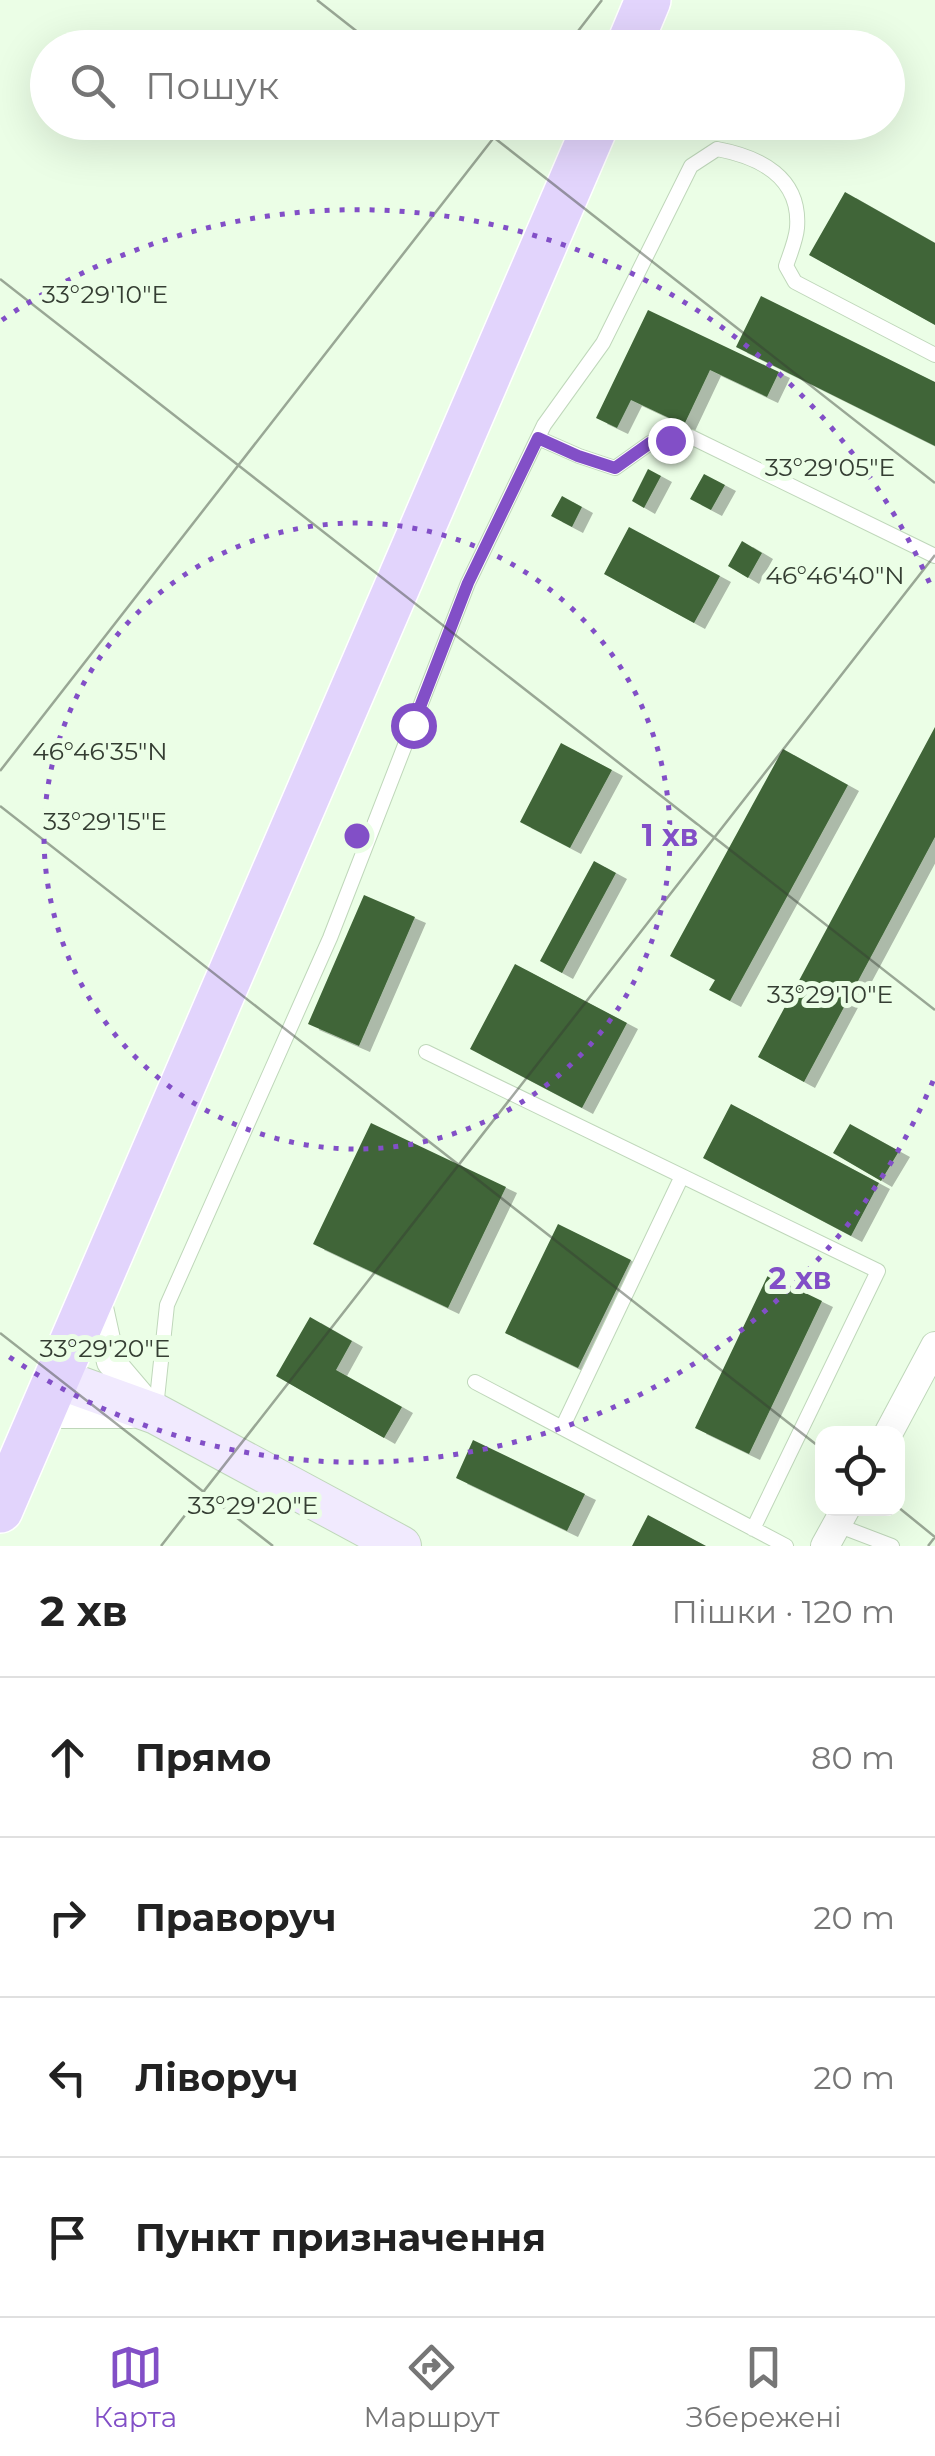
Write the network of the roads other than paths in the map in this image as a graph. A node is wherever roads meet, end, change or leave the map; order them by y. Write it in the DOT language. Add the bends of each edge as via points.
graph roads {
  1 [pos="648,0"];
  2 [pos="636,30"];
  3 [pos="589,140"];
  4 [pos="935,355"];
  5 [pos="538,438"];
  6 [pos="935,556"];
  7 [pos="426,1052"];
  8 [pos="682,1176"];
  9 [pos="95,1289"];
  10 [pos="935,1346"];
  11 [pos="56,1378"];
  12 [pos="475,1382"];
  13 [pos="156,1414"];
  14 [pos="892,1426"];
  15 [pos="562,1428"];
  16 [pos="0,1510"];
  17 [pos="836,1526"];
  18 [pos="753,1528"];
  19 [pos="400,1546"];
  20 [pos="786,1546"];
  21 [pos="892,1546"];
  1 -- 2 [label="main road"];
  3 -- 9 [label="main road"];
  4 -- 5 [label="lane" via="795,282 786,266 798,231 797,204 780,176 752,156 718,149 691,166 603,342"];
  5 -- 6 [label="lane" via="615,468 650,443 690,437"];
  5 -- 13 [label="lane" via="468,583 330,938 167,1305"];
  7 -- 8 [label="lane"];
  8 -- 15 [label="lane"];
  8 -- 18 [label="lane" via="878,1271"];
  9 -- 11 [label="main road"];
  9 -- 13 [label="street" via="111,1362"];
  10 -- 14 [label="street"];
  11 -- 13 [label="street"];
  11 -- 16 [label="main road"];
  12 -- 15 [label="lane"];
  13 -- 16 [label="street" via="41,1414"];
  13 -- 19 [label="street"];
  15 -- 18 [label="lane"];
  17 -- 21 [label="lane"];
  18 -- 20 [label="lane"];
}
